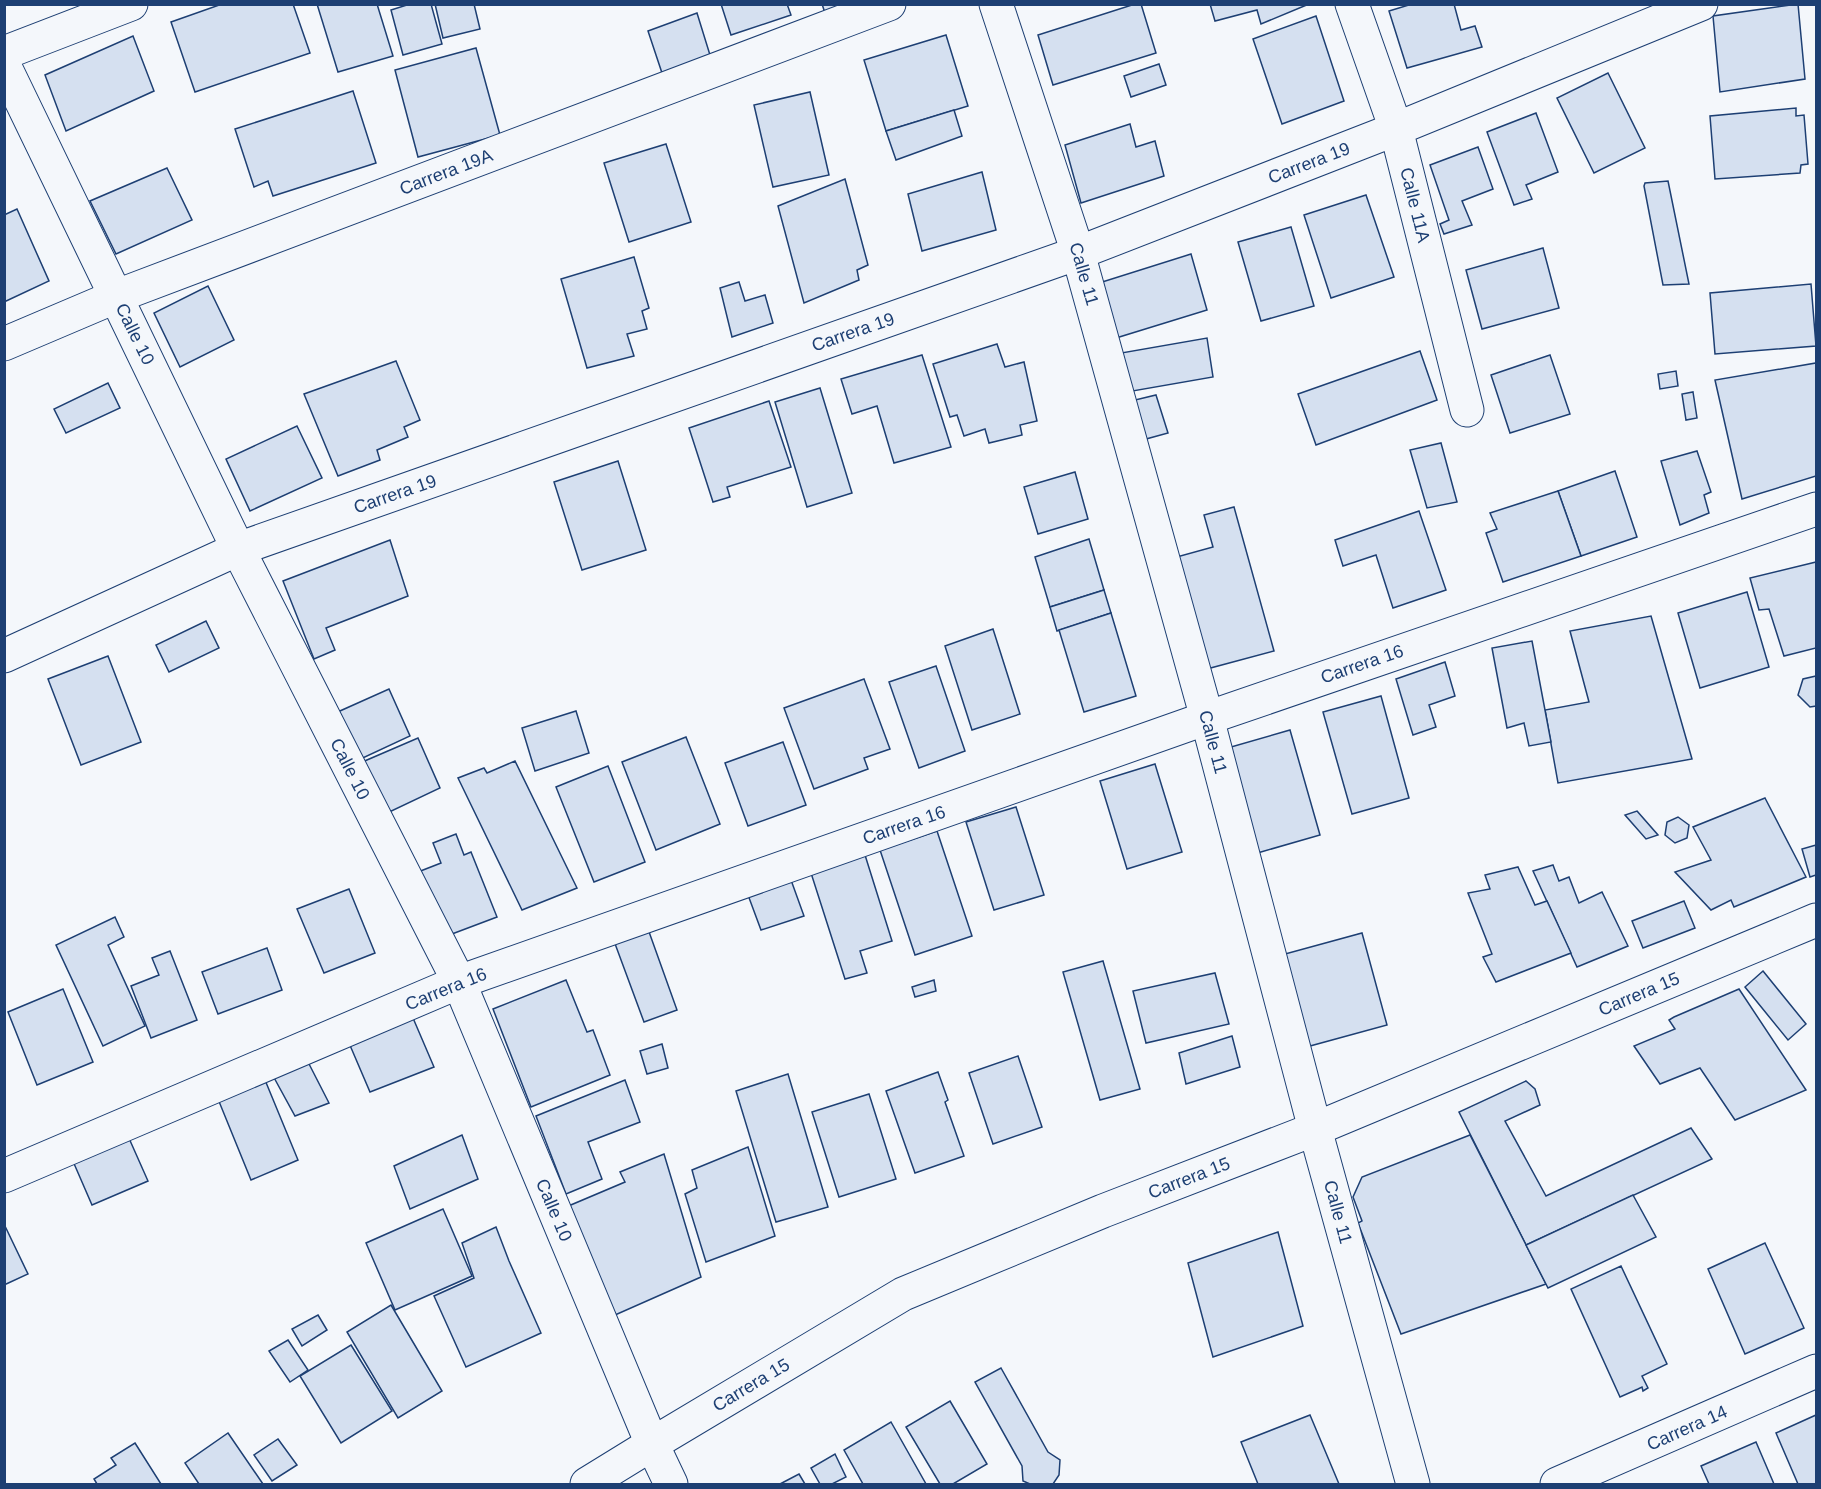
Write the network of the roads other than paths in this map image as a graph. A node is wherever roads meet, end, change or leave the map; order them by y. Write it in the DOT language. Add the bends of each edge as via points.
graph roads {
  1 [pos="131,4"];
  2 [pos="889,4"];
  3 [pos="996,4"];
  4 [pos="1352,4"];
  5 [pos="1701,4"];
  6 [pos="4,53"];
  7 [pos="4,65"];
  8 [pos="1396,129"];
  9 [pos="1078,253"];
  10 [pos="117,296"];
  11 [pos="4,344"];
  12 [pos="1467,410"];
  13 [pos="1816,509"];
  14 [pos="238,549"];
  15 [pos="4,656"];
  16 [pos="1207,718"];
  17 [pos="1816,920"];
  18 [pos="459,982"];
  19 [pos="1315,1129"];
  20 [pos="4,1176"];
  21 [pos="1816,1371"];
  22 [pos="652,1444"];
  23 [pos="587,1485"];
  24 [pos="671,1485"];
  25 [pos="1413,1485"];
  26 [pos="1557,1485"];
  1 -- 6 [label="street"];
  2 -- 10 [label="street, Carrera 19A"];
  3 -- 9 [label="street, Calle 11"];
  4 -- 8 [label="street, Calle 11A"];
  5 -- 8 [label="street, Carrera 19"];
  7 -- 10 [label="street, Calle 10"];
  8 -- 9 [label="street, Carrera 19"];
  8 -- 12 [label="street, Calle 11A"];
  9 -- 14 [label="street, Carrera 19"];
  9 -- 16 [label="street, Calle 11"];
  10 -- 11 [label="street, Carrera 19A"];
  10 -- 14 [label="street, Calle 10"];
  13 -- 16 [label="street, Carrera 16"];
  14 -- 15 [label="street, Carrera 19"];
  14 -- 18 [label="street, Calle 10"];
  16 -- 18 [label="street, Carrera 16"];
  16 -- 19 [label="street, Calle 11"];
  17 -- 19 [label="street, Carrera 15"];
  18 -- 20 [label="street, Carrera 16"];
  18 -- 22 [label="street, Calle 10"];
  19 -- 22 [label="street, Carrera 15" via="903,1294"];
  19 -- 25 [label="street, Calle 11"];
  21 -- 26 [label="street, Carrera 14"];
  22 -- 23 [label="street, Carrera 15"];
  22 -- 24 [label="street, Calle 10"];
}
